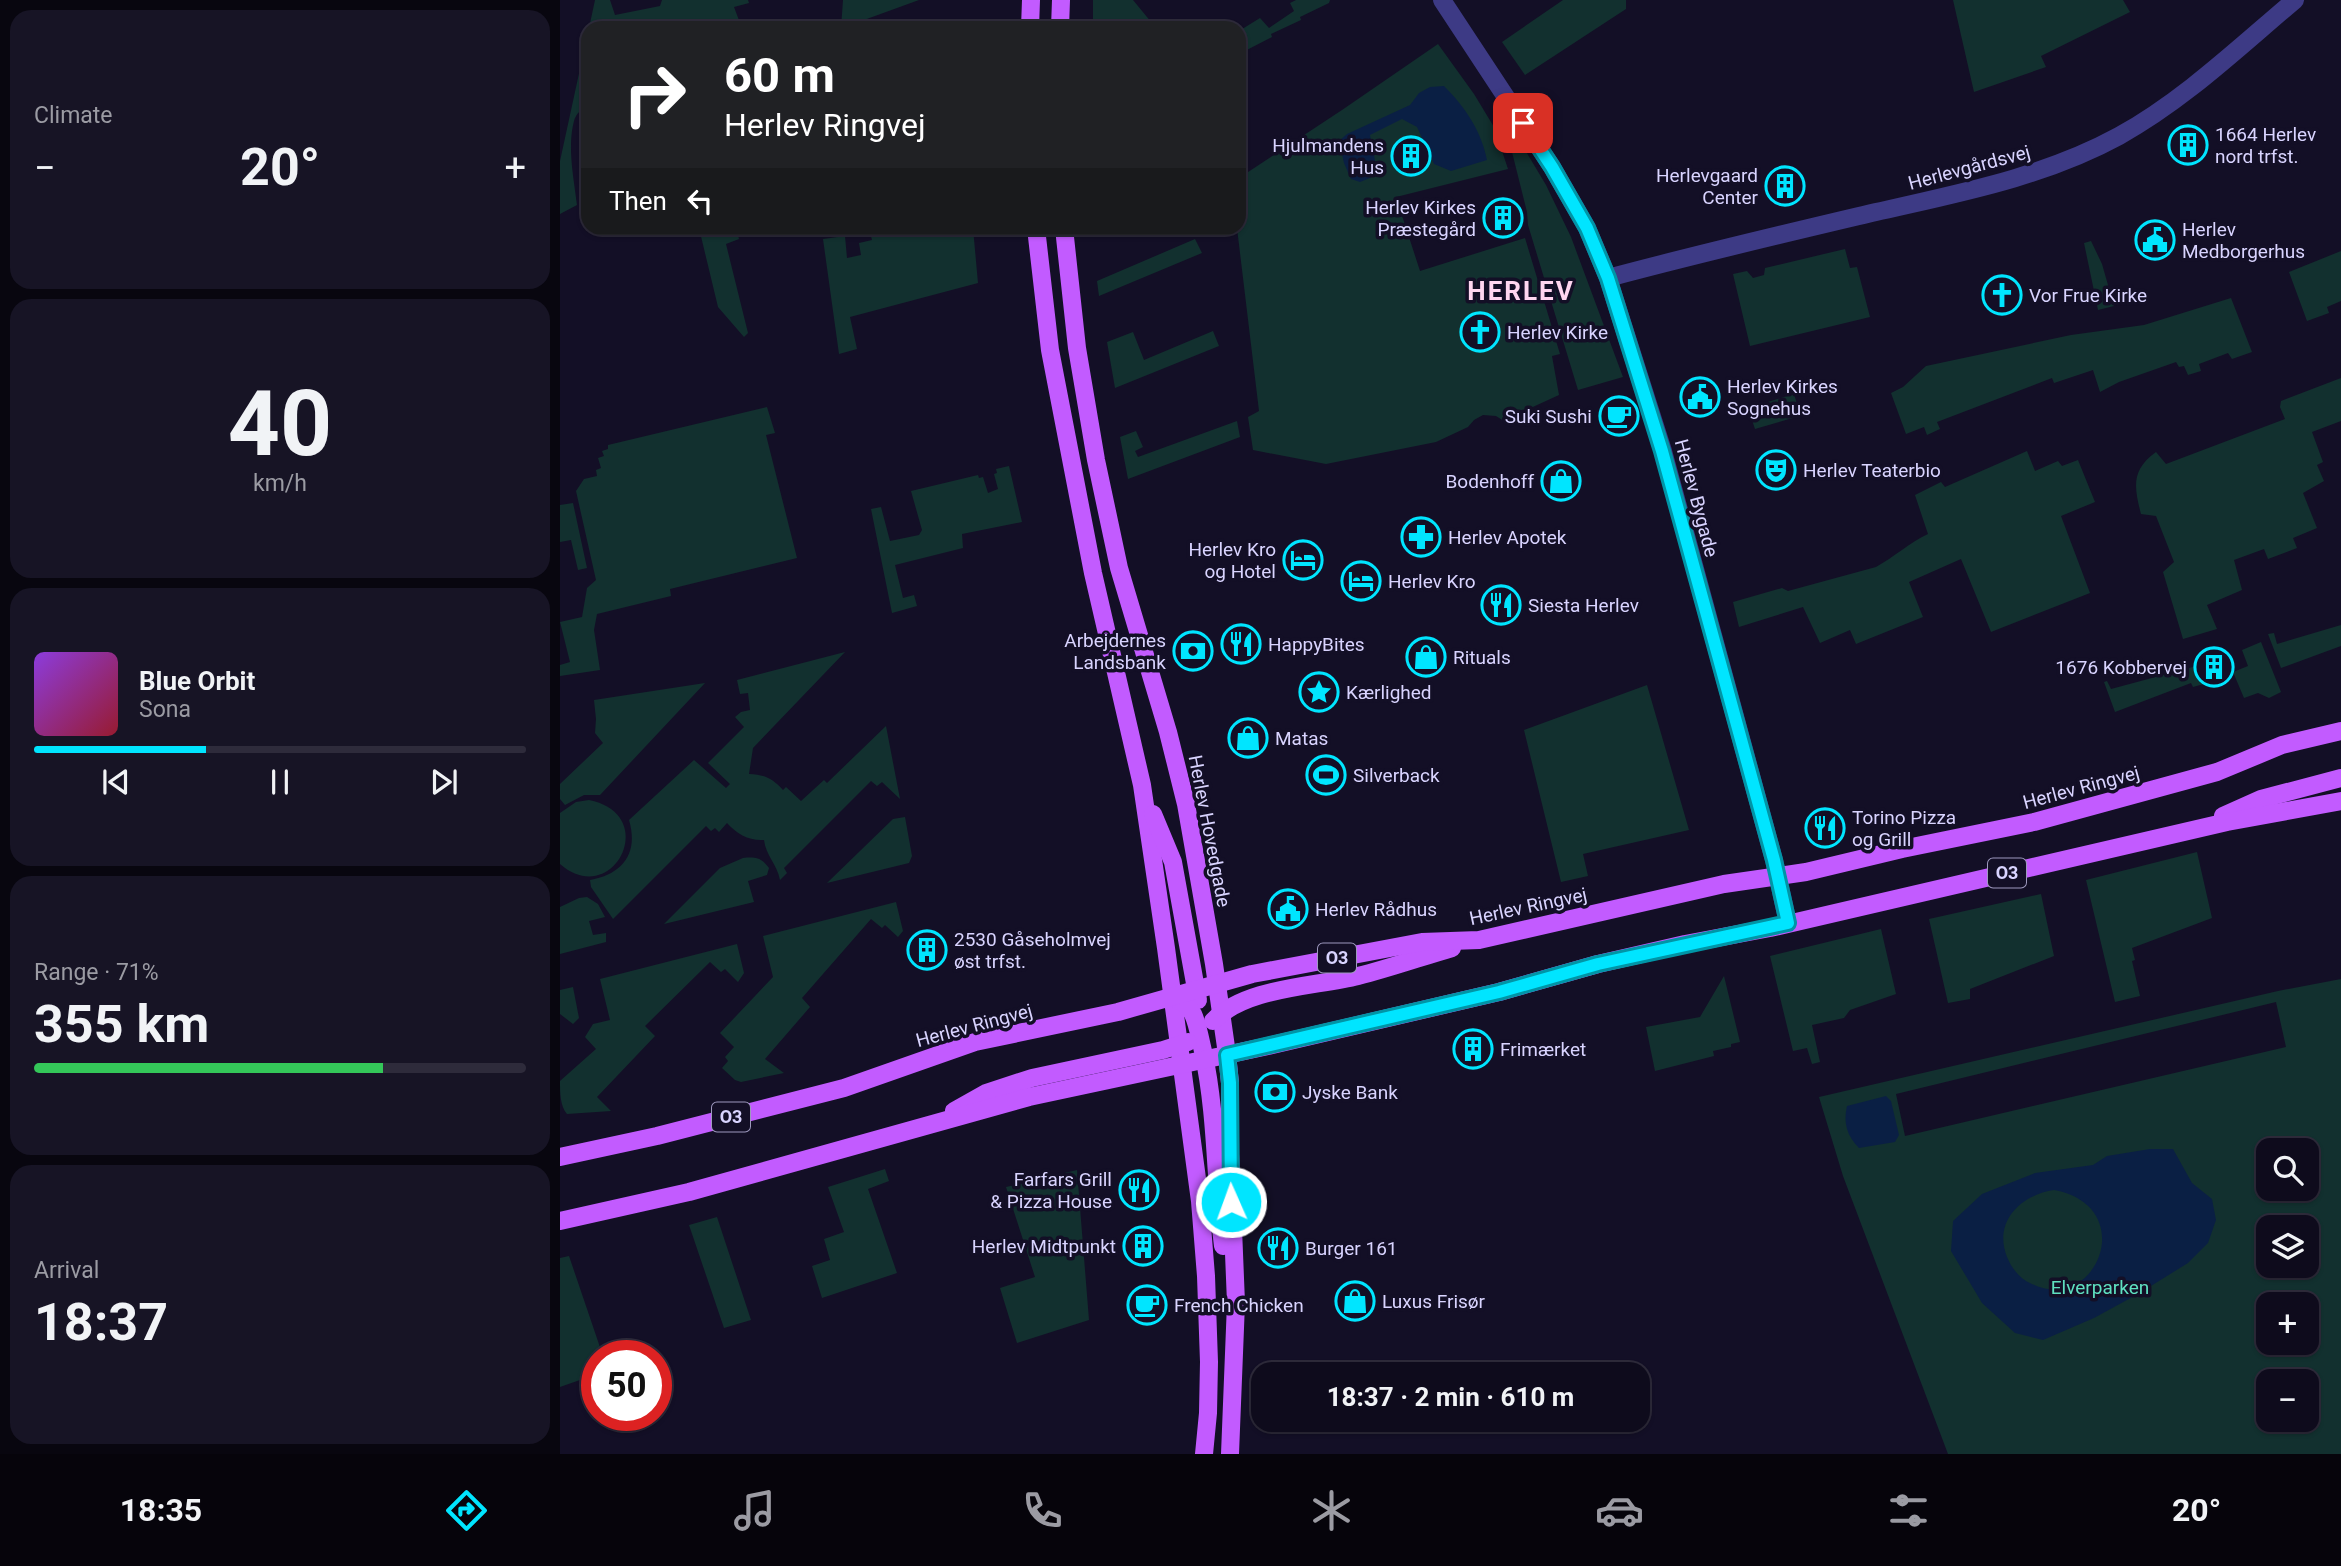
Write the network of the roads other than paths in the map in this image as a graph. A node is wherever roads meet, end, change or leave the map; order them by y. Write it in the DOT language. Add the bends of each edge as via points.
graph roads {
  1 [pos="1031,0"];
  2 [pos="1061,0"];
  3 [pos="1442,0"];
  4 [pos="2295,0"];
  5 [pos="1030,21"];
  6 [pos="1060,21"];
  7 [pos="1037,235"];
  8 [pos="1065,235"];
  9 [pos="1608,278"];
  10 [pos="2341,731"];
  11 [pos="2341,778"];
  12 [pos="1142,785"];
  13 [pos="2341,801"];
  14 [pos="2188,831"];
  15 [pos="1778,877"];
  16 [pos="1788,923"];
  17 [pos="1479,940"];
  18 [pos="1217,984"];
  19 [pos="1197,989"];
  20 [pos="1172,997"];
  21 [pos="1220,1014"];
  22 [pos="1201,1031"];
  23 [pos="1227,1055"];
  24 [pos="1187,1063"];
  25 [pos="560,1157"];
  26 [pos="560,1221"];
  27 [pos="1236,1349"];
  28 [pos="1204,1454"];
  29 [pos="1230,1454"];
  1 -- 5 [label="main road"];
  2 -- 6 [label="main road"];
  3 -- 9 [label="street, Herlev Bygade" via="1552,167 1587,228"];
  4 -- 9 [label="street, Herlevgårdsvej" via="2167,106 2073,158 1991,186"];
  7 -- 12 [label="main road" via="1050,349 1070,461"];
  8 -- 18 [label="main road, Herlev Hovedgade" via="1096,460 1119,568 1186,804"];
  9 -- 15 [label="street, Herlev Bygade" via="1662,451"];
  10 -- 15 [label="main road, Herlev Ringvej / O3" via="2282,746 2217,772 2035,822"];
  11 -- 14 [label="main road" via="2261,799"];
  12 -- 19 [label="main road" via="1172,863"];
  12 -- 20 [label="main road"];
  13 -- 14 [label="main road, O3"];
  14 -- 16 [label="main road, O3"];
  15 -- 16 [label="street, Herlev Bygade"];
  15 -- 17 [label="main road, Herlev Ringvej / O3" via="1724,884"];
  16 -- 23 [label="main road, O3" via="1598,964 1499,992"];
  17 -- 18 [label="main road, Herlev Ringvej / O3" via="1422,942"];
  17 -- 21 [label="main road" via="1357,976 1266,995"];
  18 -- 19 [label="main road, Herlev Ringvej / O3"];
  18 -- 21 [label="main road, Herlev Hovedgade"];
  18 -- 22 [label="main road"];
  19 -- 20 [label="main road, Herlev Ringvej / O3"];
  19 -- 22 [label="main road"];
  20 -- 22 [label="main road" via="1187,1006"];
  20 -- 24 [label="main road"];
  20 -- 25 [label="main road, Herlev Ringvej / O3" via="975,1042 844,1088"];
  21 -- 22 [label="main road"];
  21 -- 23 [label="main road, Herlev Hovedgade"];
  22 -- 23 [label="main road"];
  22 -- 24 [label="main road" via="1192,1038"];
  23 -- 24 [label="main road, O3"];
  23 -- 27 [label="main road, Herlev Hovedgade"];
  24 -- 26 [label="main road, O3" via="1029,1097 689,1192"];
  24 -- 27 [label="main road" via="1212,1100 1218,1211"];
  24 -- 28 [label="main road" via="1206,1276 1209,1362"];
  27 -- 29 [label="main road, Herlev Hovedgade"];
}
